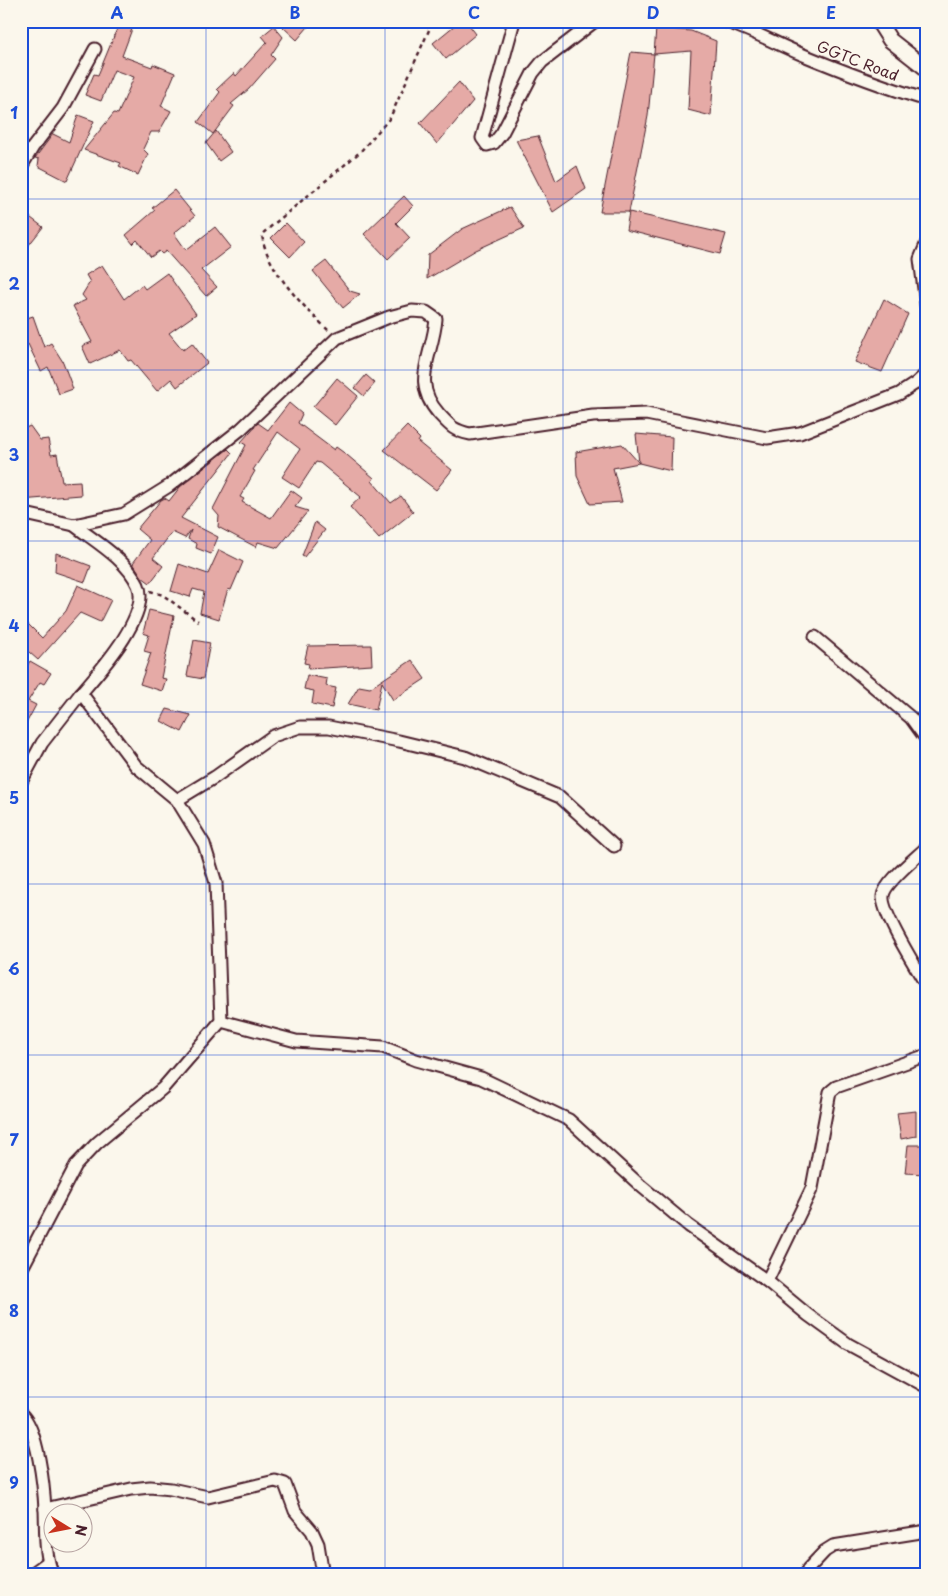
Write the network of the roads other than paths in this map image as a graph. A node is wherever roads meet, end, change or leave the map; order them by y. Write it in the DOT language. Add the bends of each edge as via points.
graph roads {
  1 [pos="514,21"];
  2 [pos="595,21"];
  3 [pos="724,21"];
  4 [pos="878,21"];
  5 [pos="95,49"];
  6 [pos="927,68"];
  7 [pos="927,100"];
  8 [pos="21,167"];
  9 [pos="927,242"];
  10 [pos="924,258"];
  11 [pos="927,312"];
  12 [pos="927,372"];
  13 [pos="21,513"];
  14 [pos="74,525"];
  15 [pos="815,636"];
  16 [pos="81,693"];
  17 [pos="927,740"];
  18 [pos="21,782"];
  19 [pos="176,800"];
  20 [pos="614,846"];
  21 [pos="927,848"];
  22 [pos="927,986"];
  23 [pos="221,1021"];
  24 [pos="927,1055"];
  25 [pos="21,1270"];
  26 [pos="767,1281"];
  27 [pos="927,1387"];
  28 [pos="21,1414"];
  29 [pos="44,1504"];
  30 [pos="66,1504"];
  31 [pos="927,1532"];
  32 [pos="48,1554"];
  33 [pos="48,1562"];
  34 [pos="808,1569"];
  35 [pos="30,1575"];
  36 [pos="53,1575"];
  37 [pos="323,1575"];
  1 -- 2 [label="street" via="482,138 487,145 494,144 502,133 542,62"];
  3 -- 7 [label="street, GGTC Road" via="800,54"];
  4 -- 6 [label="street" via="890,40"];
  5 -- 8 [label="street" via="63,108"];
  9 -- 10 [label="street"];
  10 -- 11 [label="street"];
  12 -- 14 [label="street" via="899,394 800,433 767,438 646,414 593,416 470,434 453,430 432,406 423,386 436,319 426,312 412,311 337,338 241,429 169,486 124,514"];
  13 -- 14 [label="street"];
  14 -- 16 [label="street" via="122,564 139,587 139,604 122,644"];
  15 -- 17 [label="street" via="910,718"];
  16 -- 18 [label="street" via="42,744"];
  16 -- 19 [label="street" via="136,766"];
  19 -- 20 [label="street" via="273,736 300,726 329,727 465,757 560,797"];
  19 -- 23 [label="street" via="204,844 216,883"];
  21 -- 22 [label="street" via="887,887 883,896 886,910"];
  23 -- 25 [label="street" via="163,1088 76,1165"];
  23 -- 26 [label="street" via="296,1041 383,1047 481,1078 569,1120 689,1226"];
  24 -- 26 [label="street" via="836,1087 830,1092 812,1188"];
  26 -- 27 [label="street" via="848,1344"];
  28 -- 29 [label="street" via="36,1445"];
  30 -- 37 [label="street" via="131,1489 157,1488 208,1496 275,1481 285,1484 295,1511 312,1531 318,1544"];
  31 -- 34 [label="street" via="833,1546"];
  32 -- 33 [label="street"];
  33 -- 35 [label="street"];
  33 -- 36 [label="street"];
}
